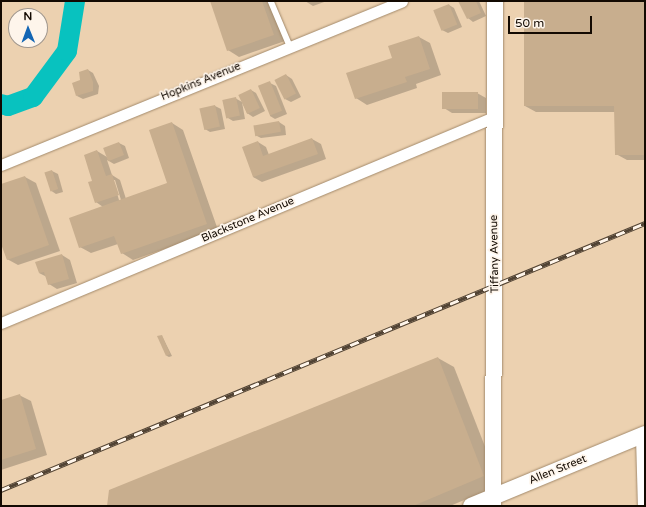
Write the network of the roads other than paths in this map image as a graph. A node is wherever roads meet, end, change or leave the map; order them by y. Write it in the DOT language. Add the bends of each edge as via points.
graph roads {
  1 [pos="271,1"];
  2 [pos="402,1"];
  3 [pos="494,1"];
  4 [pos="290,46"];
  5 [pos="494,117"];
  6 [pos="1,165"];
  7 [pos="1,323"];
  8 [pos="643,435"];
  9 [pos="493,501"];
  10 [pos="471,506"];
  11 [pos="643,506"];
  1 -- 4 [label="lane"];
  2 -- 4 [label="street, Hopkins Avenue"];
  3 -- 5 [label="street, Tiffany Avenue"];
  4 -- 6 [label="street, Hopkins Avenue"];
  5 -- 7 [label="street, Blackstone Avenue"];
  5 -- 9 [label="street, Tiffany Avenue"];
  8 -- 9 [label="street, Allen Street"];
  8 -- 11 [label="street"];
  9 -- 10 [label="street, Allen Street"];
}
